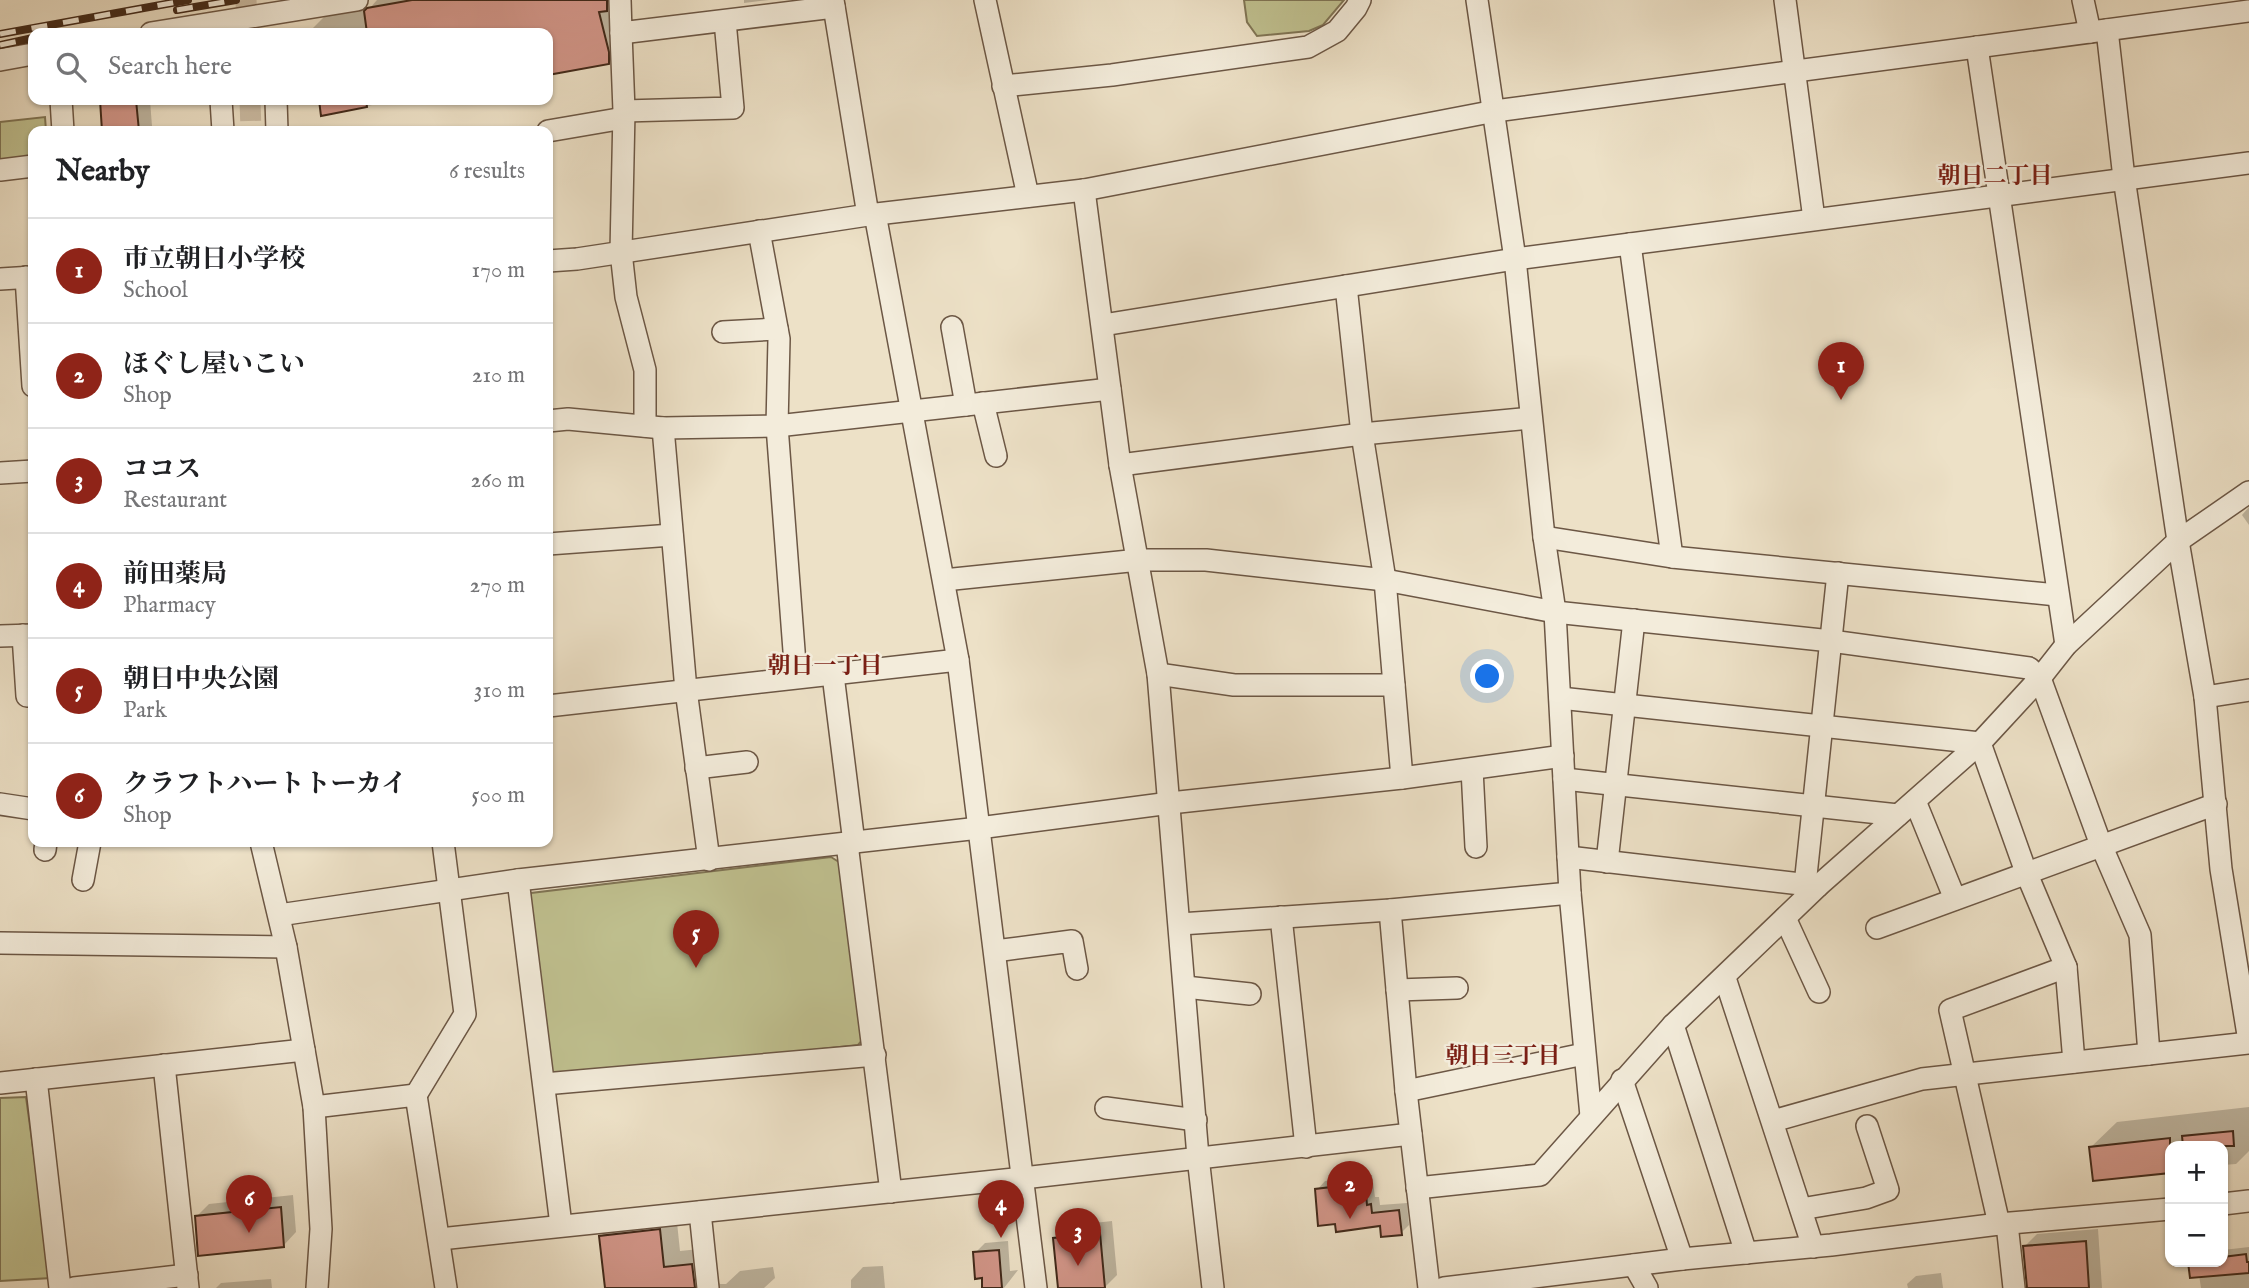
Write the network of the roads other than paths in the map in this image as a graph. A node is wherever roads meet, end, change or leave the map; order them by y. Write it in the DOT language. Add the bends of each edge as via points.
graph roads {
  1 [pos="357,0"];
  2 [pos="620,0"];
  3 [pos="985,0"];
  4 [pos="1360,0"];
  5 [pos="1477,0"];
  6 [pos="1785,0"];
  7 [pos="2082,0"];
  8 [pos="834,3"];
  9 [pos="2249,11"];
  10 [pos="725,21"];
  11 [pos="275,23"];
  12 [pos="217,28"];
  13 [pos="2098,31"];
  14 [pos="621,33"];
  15 [pos="1977,47"];
  16 [pos="28,55"];
  17 [pos="0,60"];
  18 [pos="1795,72"];
  19 [pos="1003,86"];
  20 [pos="61,105"];
  21 [pos="221,105"];
  22 [pos="276,105"];
  23 [pos="1495,111"];
  24 [pos="624,115"];
  25 [pos="63,126"];
  26 [pos="223,126"];
  27 [pos="277,126"];
  28 [pos="553,130"];
  29 [pos="2249,163"];
  30 [pos="28,167"];
  31 [pos="0,170"];
  32 [pos="2124,178"];
  33 [pos="1084,190"];
  34 [pos="1999,195"];
  35 [pos="1028,196"];
  36 [pos="871,215"];
  37 [pos="1814,219"];
  38 [pos="759,231"];
  39 [pos="1630,244"];
  40 [pos="621,252"];
  41 [pos="1516,259"];
  42 [pos="553,260"];
  43 [pos="28,277"];
  44 [pos="0,279"];
  45 [pos="1346,286"];
  46 [pos="1103,325"];
  47 [pos="952,327"];
  48 [pos="777,329"];
  49 [pos="723,332"];
  50 [pos="1110,389"];
  51 [pos="975,404"];
  52 [pos="912,411"];
  53 [pos="1531,418"];
  54 [pos="553,420"];
  55 [pos="778,426"];
  56 [pos="654,427"];
  57 [pos="1362,434"];
  58 [pos="996,456"];
  59 [pos="1120,465"];
  60 [pos="28,471"];
  61 [pos="0,473"];
  62 [pos="2249,492"];
  63 [pos="672,534"];
  64 [pos="1544,537"];
  65 [pos="2178,541"];
  66 [pos="553,544"];
  67 [pos="1672,556"];
  68 [pos="1139,560"];
  69 [pos="1838,573"];
  70 [pos="944,580"];
  71 [pos="1385,580"];
  72 [pos="2057,594"];
  73 [pos="1555,612"];
  74 [pos="1634,620"];
  75 [pos="28,635"];
  76 [pos="0,636"];
  77 [pos="1831,640"];
  78 [pos="2066,645"];
  79 [pos="958,660"];
  80 [pos="1158,674"];
  81 [pos="833,675"];
  82 [pos="796,677"];
  83 [pos="2040,678"];
  84 [pos="1394,685"];
  85 [pos="686,690"];
  86 [pos="2249,690"];
  87 [pos="27,696"];
  88 [pos="2205,697"];
  89 [pos="1560,698"];
  90 [pos="553,705"];
  91 [pos="1625,705"];
  92 [pos="1822,726"];
  93 [pos="1980,743"];
  94 [pos="1563,756"];
  95 [pos="747,762"];
  96 [pos="696,768"];
  97 [pos="1472,769"];
  98 [pos="1402,778"];
  99 [pos="1564,779"];
  100 [pos="1616,785"];
  101 [pos="1914,800"];
  102 [pos="1170,803"];
  103 [pos="0,804"];
  104 [pos="2216,804"];
  105 [pos="1813,806"];
  106 [pos="28,808"];
  107 [pos="1898,815"];
  108 [pos="979,828"];
  109 [pos="851,843"];
  110 [pos="2101,845"];
  111 [pos="89,847"];
  112 [pos="262,847"];
  113 [pos="444,847"];
  114 [pos="1476,847"];
  115 [pos="1568,857"];
  116 [pos="709,860"];
  117 [pos="1607,862"];
  118 [pos="2026,873"];
  119 [pos="83,880"];
  120 [pos="518,880"];
  121 [pos="1812,886"];
  122 [pos="449,889"];
  123 [pos="1570,893"];
  124 [pos="1955,899"];
  125 [pos="1390,910"];
  126 [pos="279,915"];
  127 [pos="1281,917"];
  128 [pos="1786,918"];
  129 [pos="1180,925"];
  130 [pos="1877,928"];
  131 [pos="0,943"];
  132 [pos="286,947"];
  133 [pos="995,951"];
  134 [pos="2066,967"];
  135 [pos="1077,968"];
  136 [pos="1725,978"];
  137 [pos="1185,987"];
  138 [pos="1457,988"];
  139 [pos="1397,990"];
  140 [pos="1819,992"];
  141 [pos="1250,994"];
  142 [pos="1673,1025"];
  143 [pos="2249,1042"];
  144 [pos="304,1051"];
  145 [pos="1584,1054"];
  146 [pos="2149,1054"];
  147 [pos="874,1055"];
  148 [pos="2074,1062"];
  149 [pos="164,1065"];
  150 [pos="1966,1074"];
  151 [pos="36,1079"];
  152 [pos="1622,1080"];
  153 [pos="0,1083"];
  154 [pos="544,1084"];
  155 [pos="1406,1091"];
  156 [pos="416,1096"];
  157 [pos="314,1107"];
  158 [pos="1106,1108"];
  159 [pos="1591,1116"];
  160 [pos="1196,1120"];
  161 [pos="1773,1121"];
  162 [pos="1867,1126"];
  163 [pos="1411,1134"];
  164 [pos="1306,1147"];
  165 [pos="1199,1157"];
  166 [pos="1023,1178"];
  167 [pos="1417,1188"];
  168 [pos="891,1192"];
  169 [pos="2249,1201"];
  170 [pos="2228,1203"];
  171 [pos="1801,1209"];
  172 [pos="2165,1209"];
  173 [pos="700,1212"];
  174 [pos="2003,1224"];
  175 [pos="561,1225"];
  176 [pos="440,1239"];
  177 [pos="1813,1247"];
  178 [pos="1746,1253"];
  179 [pos="1682,1259"];
  180 [pos="1634,1265"];
  181 [pos="188,1281"];
  182 [pos="1521,1283"];
  183 [pos="61,1288"];
  184 [pos="74,1288"];
  185 [pos="317,1288"];
  186 [pos="446,1288"];
  187 [pos="708,1288"];
  188 [pos="1036,1288"];
  189 [pos="1213,1288"];
  190 [pos="1429,1288"];
  191 [pos="1444,1288"];
  192 [pos="1647,1288"];
  193 [pos="2014,1288"];
  1 -- 11 [label="street"];
  2 -- 14 [label="street"];
  3 -- 19 [label="street"];
  4 -- 19 [label="street" via="1337,31 1308,47"];
  5 -- 23 [label="street"];
  6 -- 18 [label="street"];
  7 -- 13 [label="street"];
  8 -- 10 [label="street"];
  8 -- 36 [label="street"];
  9 -- 13 [label="street"];
  10 -- 14 [label="street"];
  10 -- 24 [label="street" via="733,108"];
  11 -- 12 [label="street"];
  13 -- 15 [label="street"];
  13 -- 32 [label="street"];
  14 -- 24 [label="street"];
  15 -- 18 [label="street"];
  15 -- 34 [label="street"];
  16 -- 17 [label="street"];
  18 -- 23 [label="street"];
  18 -- 37 [label="street"];
  19 -- 35 [label="street"];
  20 -- 25 [label="street"];
  21 -- 26 [label="street"];
  22 -- 27 [label="street"];
  23 -- 33 [label="street"];
  23 -- 41 [label="street"];
  24 -- 28 [label="street"];
  24 -- 40 [label="street"];
  29 -- 32 [label="street"];
  30 -- 31 [label="street"];
  32 -- 34 [label="street"];
  32 -- 65 [label="street"];
  33 -- 35 [label="street"];
  33 -- 46 [label="street"];
  34 -- 37 [label="street"];
  34 -- 72 [label="street"];
  35 -- 36 [label="street"];
  36 -- 38 [label="street"];
  36 -- 52 [label="street"];
  37 -- 39 [label="street"];
  38 -- 40 [label="street"];
  38 -- 48 [label="street"];
  39 -- 41 [label="street"];
  39 -- 67 [label="street"];
  40 -- 42 [label="street"];
  40 -- 56 [label="street"];
  41 -- 45 [label="street"];
  41 -- 53 [label="street"];
  43 -- 44 [label="street"];
  45 -- 46 [label="street"];
  45 -- 57 [label="street"];
  46 -- 50 [label="street"];
  47 -- 51 [label="street"];
  48 -- 49 [label="street"];
  48 -- 55 [label="street"];
  50 -- 51 [label="street"];
  50 -- 59 [label="street"];
  51 -- 52 [label="street"];
  51 -- 58 [label="street"];
  52 -- 55 [label="street"];
  52 -- 70 [label="street"];
  53 -- 57 [label="street"];
  53 -- 64 [label="street"];
  54 -- 56 [label="street"];
  55 -- 56 [label="street"];
  55 -- 82 [label="street"];
  56 -- 63 [label="street"];
  57 -- 59 [label="street"];
  57 -- 71 [label="street"];
  59 -- 68 [label="street"];
  60 -- 61 [label="street"];
  62 -- 65 [label="street"];
  63 -- 66 [label="street"];
  63 -- 85 [label="street"];
  64 -- 67 [label="street"];
  64 -- 73 [label="street"];
  65 -- 78 [label="street"];
  65 -- 88 [label="street"];
  67 -- 69 [label="street"];
  68 -- 70 [label="street"];
  68 -- 71 [label="street" via="1206,560"];
  68 -- 80 [label="street"];
  69 -- 72 [label="street"];
  69 -- 77 [label="street"];
  70 -- 79 [label="street"];
  71 -- 73 [label="street"];
  71 -- 84 [label="street"];
  72 -- 78 [label="street"];
  73 -- 74 [label="street"];
  73 -- 89 [label="street"];
  74 -- 77 [label="street"];
  74 -- 91 [label="street"];
  75 -- 76 [label="street"];
  75 -- 87 [label="street"];
  77 -- 83 [label="street" via="2029,668"];
  77 -- 92 [label="street"];
  78 -- 83 [label="street"];
  79 -- 81 [label="street"];
  79 -- 108 [label="street"];
  80 -- 84 [label="street" via="1234,685"];
  80 -- 102 [label="street"];
  81 -- 82 [label="street"];
  81 -- 109 [label="street"];
  82 -- 85 [label="street"];
  83 -- 93 [label="street"];
  83 -- 110 [label="street"];
  84 -- 98 [label="street"];
  85 -- 90 [label="street"];
  85 -- 96 [label="street"];
  86 -- 88 [label="street"];
  88 -- 104 [label="street"];
  89 -- 91 [label="street"];
  89 -- 94 [label="street"];
  91 -- 92 [label="street"];
  91 -- 100 [label="street"];
  92 -- 93 [label="street"];
  92 -- 105 [label="street"];
  93 -- 101 [label="street"];
  93 -- 118 [label="street"];
  94 -- 97 [label="street"];
  94 -- 99 [label="street"];
  95 -- 96 [label="street"];
  96 -- 116 [label="street"];
  97 -- 98 [label="street"];
  97 -- 114 [label="street"];
  98 -- 102 [label="street"];
  99 -- 100 [label="street"];
  99 -- 115 [label="street"];
  100 -- 105 [label="street"];
  100 -- 117 [label="street"];
  101 -- 107 [label="street"];
  101 -- 124 [label="street"];
  102 -- 108 [label="street"];
  102 -- 129 [label="street"];
  103 -- 106 [label="street"];
  104 -- 110 [label="street"];
  104 -- 143 [label="street" via="2221,869"];
  105 -- 107 [label="street"];
  105 -- 121 [label="street"];
  107 -- 121 [label="street"];
  108 -- 109 [label="street"];
  108 -- 133 [label="street"];
  109 -- 116 [label="street"];
  109 -- 147 [label="street"];
  110 -- 118 [label="street"];
  110 -- 146 [label="street" via="2140,935"];
  111 -- 119 [label="street"];
  112 -- 126 [label="street"];
  113 -- 122 [label="street"];
  115 -- 117 [label="street"];
  115 -- 123 [label="street"];
  116 -- 120 [label="street"];
  117 -- 121 [label="street"];
  118 -- 124 [label="street"];
  118 -- 134 [label="street"];
  120 -- 122 [label="street"];
  120 -- 154 [label="street"];
  121 -- 128 [label="street"];
  122 -- 126 [label="street"];
  122 -- 156 [label="street" via="465,1014"];
  123 -- 125 [label="street"];
  123 -- 145 [label="street"];
  124 -- 130 [label="street"];
  125 -- 127 [label="street"];
  125 -- 139 [label="street"];
  126 -- 132 [label="street"];
  127 -- 129 [label="street"];
  127 -- 164 [label="street"];
  128 -- 136 [label="street"];
  128 -- 140 [label="street"];
  129 -- 137 [label="street"];
  131 -- 132 [label="street"];
  132 -- 144 [label="street"];
  133 -- 135 [label="street" via="1072,941"];
  133 -- 166 [label="street"];
  134 -- 148 [label="street"];
  134 -- 150 [label="street" via="1950,1010"];
  136 -- 142 [label="street"];
  136 -- 161 [label="street"];
  137 -- 141 [label="street"];
  137 -- 160 [label="street"];
  138 -- 139 [label="street"];
  139 -- 155 [label="street"];
  142 -- 152 [label="street"];
  142 -- 178 [label="street"];
  143 -- 146 [label="street"];
  144 -- 149 [label="street"];
  144 -- 157 [label="street"];
  145 -- 155 [label="street"];
  145 -- 159 [label="street"];
  146 -- 148 [label="street"];
  147 -- 154 [label="street"];
  147 -- 168 [label="street"];
  148 -- 150 [label="street"];
  149 -- 151 [label="street"];
  149 -- 181 [label="street"];
  150 -- 161 [label="street" via="1922,1079"];
  150 -- 174 [label="street"];
  151 -- 153 [label="street"];
  151 -- 183 [label="street"];
  152 -- 159 [label="street"];
  152 -- 179 [label="street"];
  154 -- 175 [label="street"];
  155 -- 163 [label="street"];
  156 -- 157 [label="street"];
  156 -- 176 [label="street"];
  157 -- 185 [label="street" via="321,1228"];
  158 -- 160 [label="street"];
  159 -- 167 [label="street" via="1540,1175"];
  160 -- 165 [label="street"];
  161 -- 171 [label="street"];
  162 -- 171 [label="street" via="1888,1190"];
  163 -- 164 [label="street"];
  163 -- 167 [label="street"];
  164 -- 165 [label="street"];
  165 -- 166 [label="street"];
  165 -- 189 [label="street"];
  166 -- 168 [label="street"];
  166 -- 188 [label="street"];
  167 -- 190 [label="street"];
  168 -- 173 [label="street"];
  169 -- 170 [label="street"];
  171 -- 177 [label="street"];
  172 -- 174 [label="street"];
  173 -- 175 [label="street"];
  173 -- 187 [label="street"];
  174 -- 177 [label="street"];
  174 -- 193 [label="street"];
  175 -- 176 [label="street"];
  176 -- 186 [label="street"];
  177 -- 178 [label="street"];
  178 -- 179 [label="street"];
  179 -- 180 [label="street"];
  180 -- 182 [label="street"];
  180 -- 192 [label="street"];
  181 -- 184 [label="street"];
  182 -- 191 [label="street"];
}
